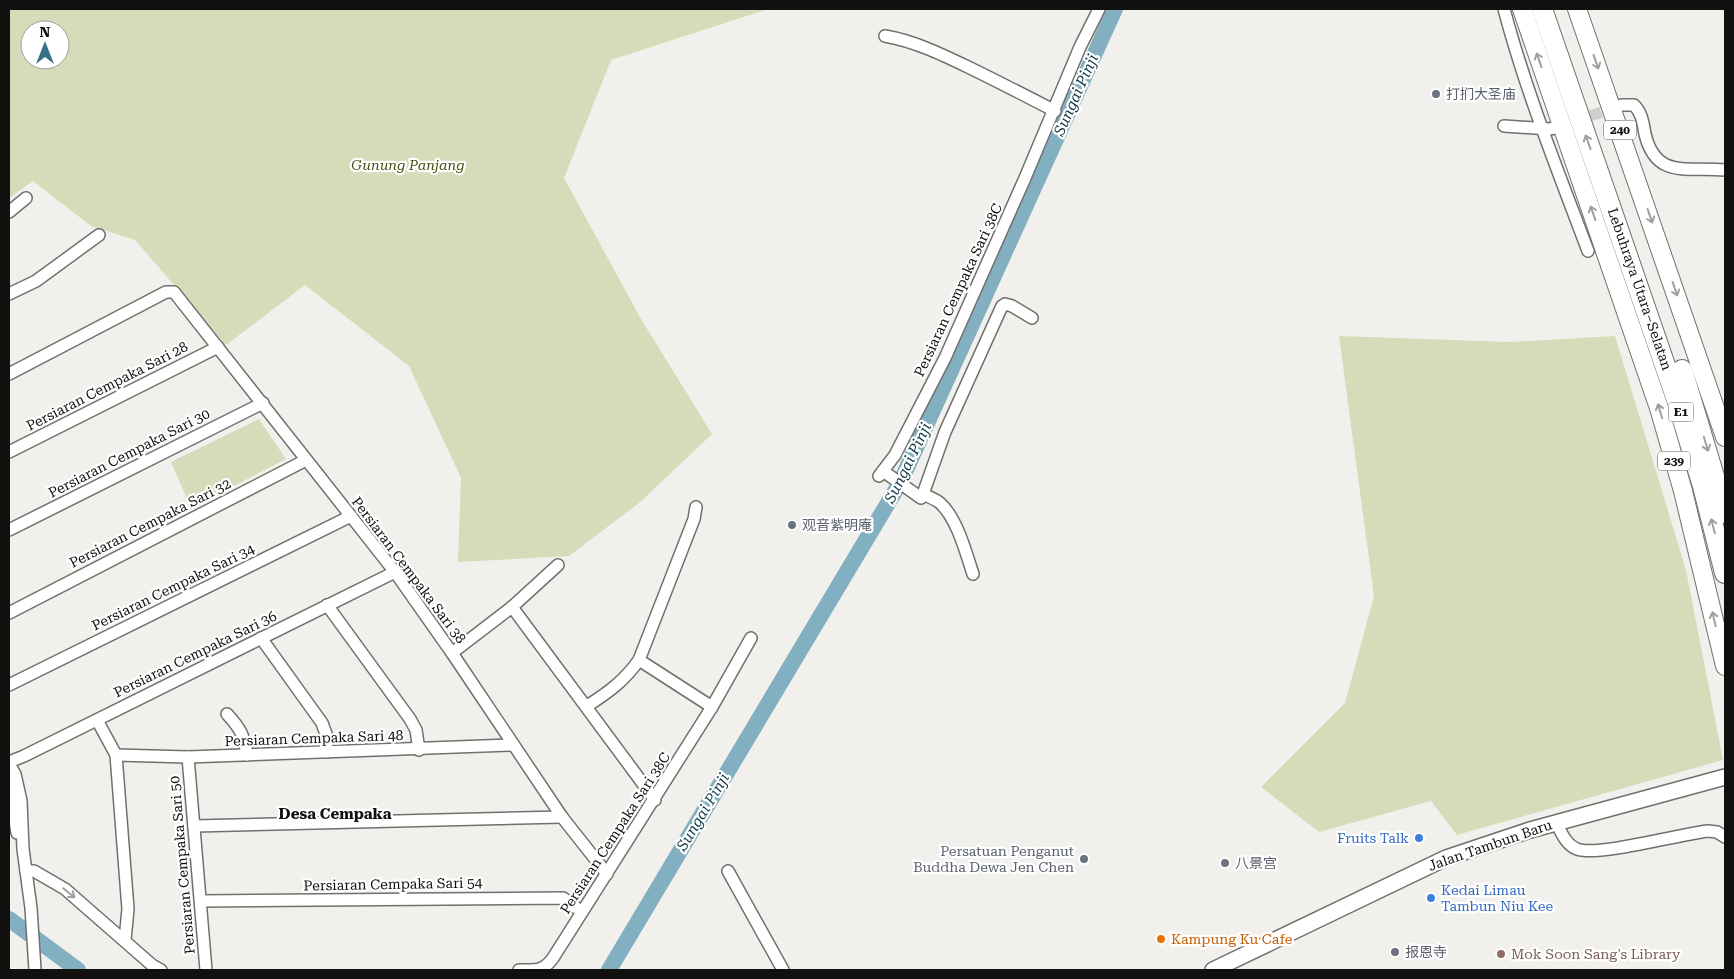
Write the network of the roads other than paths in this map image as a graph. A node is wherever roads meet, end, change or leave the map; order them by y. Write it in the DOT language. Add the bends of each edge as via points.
graph roads {
  1 [pos="1099,9"];
  2 [pos="1504,9"];
  3 [pos="1522,9"];
  4 [pos="1542,9"];
  5 [pos="1557,9"];
  6 [pos="1577,9"];
  7 [pos="885,36"];
  8 [pos="1621,105"];
  9 [pos="1055,110"];
  10 [pos="1504,126"];
  11 [pos="1555,128"];
  12 [pos="1542,129"];
  13 [pos="1725,170"];
  14 [pos="26,198"];
  15 [pos="9,212"];
  16 [pos="99,235"];
  17 [pos="1588,251"];
  18 [pos="9,294"];
  19 [pos="1032,318"];
  20 [pos="218,347"];
  21 [pos="9,374"];
  22 [pos="262,404"];
  23 [pos="1725,437"];
  24 [pos="9,452"];
  25 [pos="306,460"];
  26 [pos="923,494"];
  27 [pos="696,507"];
  28 [pos="1725,513"];
  29 [pos="351,516"];
  30 [pos="9,530"];
  31 [pos="558,565"];
  32 [pos="395,572"];
  33 [pos="1725,573"];
  34 [pos="973,574"];
  35 [pos="327,605"];
  36 [pos="512,607"];
  37 [pos="9,613"];
  38 [pos="262,638"];
  39 [pos="751,638"];
  40 [pos="452,653"];
  41 [pos="639,660"];
  42 [pos="1725,666"];
  43 [pos="9,685"];
  44 [pos="587,706"];
  45 [pos="712,707"];
  46 [pos="227,714"];
  47 [pos="97,720"];
  48 [pos="513,745"];
  49 [pos="419,750"];
  50 [pos="326,752"];
  51 [pos="116,755"];
  52 [pos="247,755"];
  53 [pos="188,757"];
  54 [pos="9,763"];
  55 [pos="9,768"];
  56 [pos="1722,778"];
  57 [pos="9,783"];
  58 [pos="13,800"];
  59 [pos="655,800"];
  60 [pos="562,817"];
  61 [pos="1556,822"];
  62 [pos="194,826"];
  63 [pos="1725,837"];
  64 [pos="26,871"];
  65 [pos="728,871"];
  66 [pos="607,874"];
  67 [pos="201,901"];
  68 [pos="582,912"];
  69 [pos="125,940"];
  70 [pos="35,970"];
  71 [pos="161,970"];
  72 [pos="206,970"];
  73 [pos="519,970"];
  74 [pos="538,970"];
  75 [pos="783,970"];
  76 [pos="1213,970"];
  1 -- 9 [label="street, Persiaran Cempaka Sari 38C" via="1080,46"];
  2 -- 12 [label="street"];
  42 -- 3 [label="main road, 239, one-way" via="1683,491 1659,408"];
  33 -- 4 [label="highway, Lebuhraya Utara–Selatan / E1, one-way" via="1675,394"];
  5 -- 28 [label="highway, Lebuhraya Utara–Selatan / E1, one-way" via="1676,353"];
  6 -- 23 [label="main road, 240, one-way"];
  7 -- 9 [label="street" via="945,57"];
  8 -- 13 [label="street" via="1638,108 1648,146 1658,161 1672,167"];
  9 -- 26 [label="street, Persiaran Cempaka Sari 38C" via="945,358 884,475 921,498"];
  10 -- 12 [label="street"];
  11 -- 12 [label="street"];
  12 -- 17 [label="street"];
  14 -- 15 [label="street"];
  16 -- 18 [label="street" via="36,281"];
  19 -- 26 [label="street" via="1012,306 1002,306 945,432"];
  20 -- 21 [label="street, Persiaran Cempaka Sari 38" via="174,292 166,292"];
  20 -- 22 [label="street, Persiaran Cempaka Sari 38"];
  20 -- 24 [label="street, Persiaran Cempaka Sari 28"];
  22 -- 25 [label="street, Persiaran Cempaka Sari 38"];
  22 -- 30 [label="street, Persiaran Cempaka Sari 30"];
  25 -- 29 [label="street, Persiaran Cempaka Sari 38"];
  25 -- 37 [label="street, Persiaran Cempaka Sari 32"];
  26 -- 34 [label="street" via="942,505 952,520"];
  27 -- 41 [label="street"];
  29 -- 32 [label="street, Persiaran Cempaka Sari 38"];
  29 -- 43 [label="street, Persiaran Cempaka Sari 34"];
  31 -- 36 [label="street"];
  32 -- 35 [label="street, Persiaran Cempaka Sari 36"];
  32 -- 40 [label="street, Persiaran Cempaka Sari 38"];
  35 -- 38 [label="street, Persiaran Cempaka Sari 36"];
  35 -- 49 [label="street" via="410,719 416,730"];
  36 -- 40 [label="street"];
  36 -- 44 [label="street"];
  38 -- 47 [label="street, Persiaran Cempaka Sari 36"];
  38 -- 50 [label="street" via="322,723"];
  39 -- 45 [label="street, Persiaran Cempaka Sari 38C"];
  40 -- 48 [label="street, Persiaran Cempaka Sari 38"];
  41 -- 44 [label="street" via="612,690"];
  41 -- 45 [label="street"];
  44 -- 59 [label="street"];
  45 -- 59 [label="street, Persiaran Cempaka Sari 38C"];
  46 -- 52 [label="street" via="240,728"];
  47 -- 51 [label="street"];
  47 -- 54 [label="street, Persiaran Cempaka Sari 36"];
  48 -- 49 [label="street, Persiaran Cempaka Sari 48"];
  48 -- 60 [label="street, Persiaran Cempaka Sari 38"];
  49 -- 50 [label="street, Persiaran Cempaka Sari 48"];
  50 -- 52 [label="street, Persiaran Cempaka Sari 48"];
  51 -- 53 [label="street, Persiaran Cempaka Sari 48"];
  51 -- 69 [label="street" via="128,909"];
  52 -- 53 [label="street, Persiaran Cempaka Sari 48"];
  53 -- 62 [label="street, Persiaran Cempaka Sari 50"];
  54 -- 58 [label="street" via="15,774"];
  55 -- 58 [label="street"];
  56 -- 61 [label="main road, Jalan Tambun Baru"];
  57 -- 58 [label="street"];
  58 -- 64 [label="street"];
  59 -- 66 [label="street, Persiaran Cempaka Sari 38C"];
  60 -- 62 [label="street"];
  60 -- 66 [label="street, Persiaran Cempaka Sari 38"];
  61 -- 63 [label="street" via="1571,846 1585,851 1708,831"];
  61 -- 76 [label="main road, Jalan Tambun Baru" via="1446,858"];
  62 -- 67 [label="street, Persiaran Cempaka Sari 50"];
  64 -- 69 [label="street, one-way" via="34,871 65,889"];
  64 -- 70 [label="street"];
  65 -- 75 [label="street"];
  66 -- 68 [label="street, Persiaran Cempaka Sari 38C"];
  67 -- 68 [label="street, Persiaran Cempaka Sari 54" via="563,898"];
  67 -- 72 [label="street, Persiaran Cempaka Sari 50"];
  68 -- 74 [label="street, Persiaran Cempaka Sari 38C" via="547,967"];
  69 -- 71 [label="street"];
  73 -- 74 [label="street"];
}
